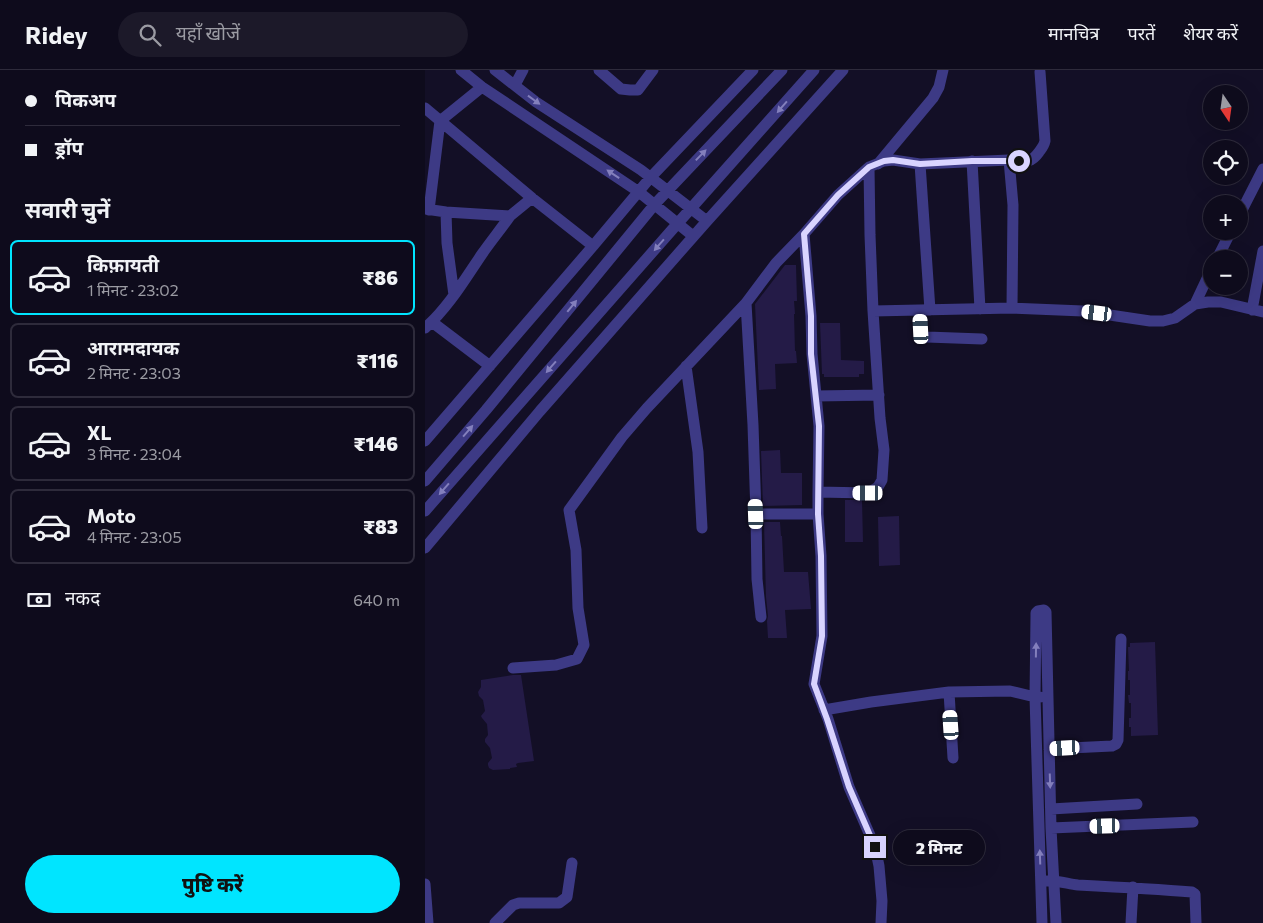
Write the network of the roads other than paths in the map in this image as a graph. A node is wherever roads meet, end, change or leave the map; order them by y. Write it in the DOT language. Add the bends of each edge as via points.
graph roads {
  1 [pos="461,70"];
  2 [pos="495,70"];
  3 [pos="523,70"];
  4 [pos="599,70"];
  5 [pos="653,70"];
  6 [pos="753,70"];
  7 [pos="781,70"];
  8 [pos="814,70"];
  9 [pos="843,70"];
  10 [pos="943,70"];
  11 [pos="1041,72"];
  12 [pos="515,85"];
  13 [pos="482,88"];
  14 [pos="425,108"];
  15 [pos="440,121"];
  16 [pos="1009,160"];
  17 [pos="972,161"];
  18 [pos="920,164"];
  19 [pos="873,165"];
  20 [pos="1263,169"];
  21 [pos="651,178"];
  22 [pos="667,191"];
  23 [pos="639,192"];
  24 [pos="532,198"];
  25 [pos="1248,198"];
  26 [pos="655,204"];
  27 [pos="427,209"];
  28 [pos="691,209"];
  29 [pos="446,212"];
  30 [pos="510,216"];
  31 [pos="707,221"];
  32 [pos="678,223"];
  33 [pos="804,234"];
  34 [pos="693,236"];
  35 [pos="593,246"];
  36 [pos="1263,251"];
  37 [pos="1203,287"];
  38 [pos="454,295"];
  39 [pos="745,303"];
  40 [pos="1195,304"];
  41 [pos="1012,308"];
  42 [pos="980,309"];
  43 [pos="925,310"];
  44 [pos="873,311"];
  45 [pos="1258,311"];
  46 [pos="429,325"];
  47 [pos="982,339"];
  48 [pos="490,366"];
  49 [pos="686,366"];
  50 [pos="879,395"];
  51 [pos="816,396"];
  52 [pos="425,441"];
  53 [pos="425,481"];
  54 [pos="818,492"];
  55 [pos="425,511"];
  56 [pos="756,514"];
  57 [pos="818,514"];
  58 [pos="702,528"];
  59 [pos="425,548"];
  60 [pos="761,617"];
  61 [pos="1121,639"];
  62 [pos="513,668"];
  63 [pos="949,692"];
  64 [pos="1035,697"];
  65 [pos="1047,697"];
  66 [pos="824,710"];
  67 [pos="1049,749"];
  68 [pos="953,758"];
  69 [pos="1137,804"];
  70 [pos="1051,809"];
  71 [pos="1193,822"];
  72 [pos="1051,828"];
  73 [pos="572,863"];
  74 [pos="1053,880"];
  75 [pos="1040,881"];
  76 [pos="425,884"];
  77 [pos="1133,887"];
  78 [pos="428,923"];
  79 [pos="495,923"];
  80 [pos="881,923"];
  81 [pos="1042,923"];
  82 [pos="1056,923"];
  83 [pos="1131,923"];
  84 [pos="1196,923"];
  1 -- 13 [label="street"];
  2 -- 12 [label="street"];
  3 -- 12 [label="street"];
  4 -- 5 [label="street" via="621,89 638,90"];
  6 -- 21 [label="street"];
  22 -- 7 [label="street, one-way"];
  8 -- 28 [label="street, one-way"];
  9 -- 31 [label="street"];
  10 -- 19 [label="street" via="933,98"];
  11 -- 16 [label="street" via="1045,141 1033,160"];
  12 -- 21 [label="street, one-way"];
  13 -- 15 [label="street"];
  23 -- 13 [label="street, one-way"];
  14 -- 15 [label="street"];
  15 -- 24 [label="street"];
  15 -- 27 [label="street"];
  16 -- 17 [label="street"];
  16 -- 41 [label="street" via="1013,205"];
  17 -- 18 [label="street"];
  17 -- 42 [label="street"];
  18 -- 19 [label="street" via="893,160"];
  18 -- 43 [label="street"];
  19 -- 33 [label="street" via="838,195"];
  19 -- 44 [label="street" via="870,235"];
  20 -- 25 [label="street"];
  21 -- 22 [label="street"];
  21 -- 23 [label="street"];
  22 -- 26 [label="street"];
  22 -- 28 [label="street"];
  23 -- 26 [label="street"];
  23 -- 35 [label="street"];
  24 -- 30 [label="street"];
  24 -- 35 [label="street"];
  26 -- 32 [label="street"];
  53 -- 26 [label="street, one-way"];
  27 -- 29 [label="street"];
  28 -- 31 [label="street"];
  28 -- 32 [label="street"];
  29 -- 30 [label="street"];
  29 -- 38 [label="street"];
  30 -- 38 [label="street"];
  31 -- 34 [label="street"];
  32 -- 34 [label="street"];
  32 -- 55 [label="street, one-way"];
  33 -- 39 [label="street"];
  33 -- 51 [label="street"];
  34 -- 59 [label="street"];
  35 -- 48 [label="street"];
  36 -- 45 [label="street"];
  37 -- 40 [label="street"];
  38 -- 46 [label="street"];
  39 -- 49 [label="street"];
  39 -- 56 [label="street"];
  40 -- 41 [label="street" via="1175,318 1163,321 1083,311"];
  40 -- 45 [label="street" via="1221,302"];
  41 -- 42 [label="street"];
  42 -- 43 [label="street"];
  43 -- 44 [label="street"];
  43 -- 47 [label="street" via="921,329 923,336"];
  44 -- 50 [label="street"];
  46 -- 48 [label="street"];
  48 -- 52 [label="street"];
  49 -- 58 [label="street"];
  49 -- 62 [label="street" via="622,437 569,510 576,550 578,608 584,645 577,659 556,666"];
  50 -- 51 [label="street"];
  50 -- 54 [label="street" via="884,450 879,487 868,493"];
  51 -- 54 [label="street"];
  54 -- 57 [label="street"];
  56 -- 57 [label="street"];
  56 -- 60 [label="street"];
  57 -- 66 [label="street" via="822,636 814,684"];
  61 -- 67 [label="street" via="1116,744"];
  63 -- 64 [label="street" via="1010,691"];
  63 -- 66 [label="street"];
  63 -- 68 [label="street"];
  64 -- 65 [label="street"];
  64 -- 65 [label="street, one-way" via="1036,613 1041,610 1045,612"];
  75 -- 64 [label="street, one-way"];
  65 -- 67 [label="street"];
  66 -- 80 [label="street" via="849,787 875,847 882,901"];
  67 -- 70 [label="street, one-way"];
  69 -- 70 [label="street"];
  70 -- 72 [label="street"];
  71 -- 72 [label="street"];
  72 -- 74 [label="street"];
  73 -- 79 [label="street" via="564,901 519,903"];
  74 -- 75 [label="street"];
  74 -- 77 [label="street" via="1076,885"];
  74 -- 82 [label="street"];
  75 -- 81 [label="street"];
  76 -- 78 [label="street"];
  77 -- 83 [label="street"];
  77 -- 84 [label="street" via="1192,892 1195,894"];
}
